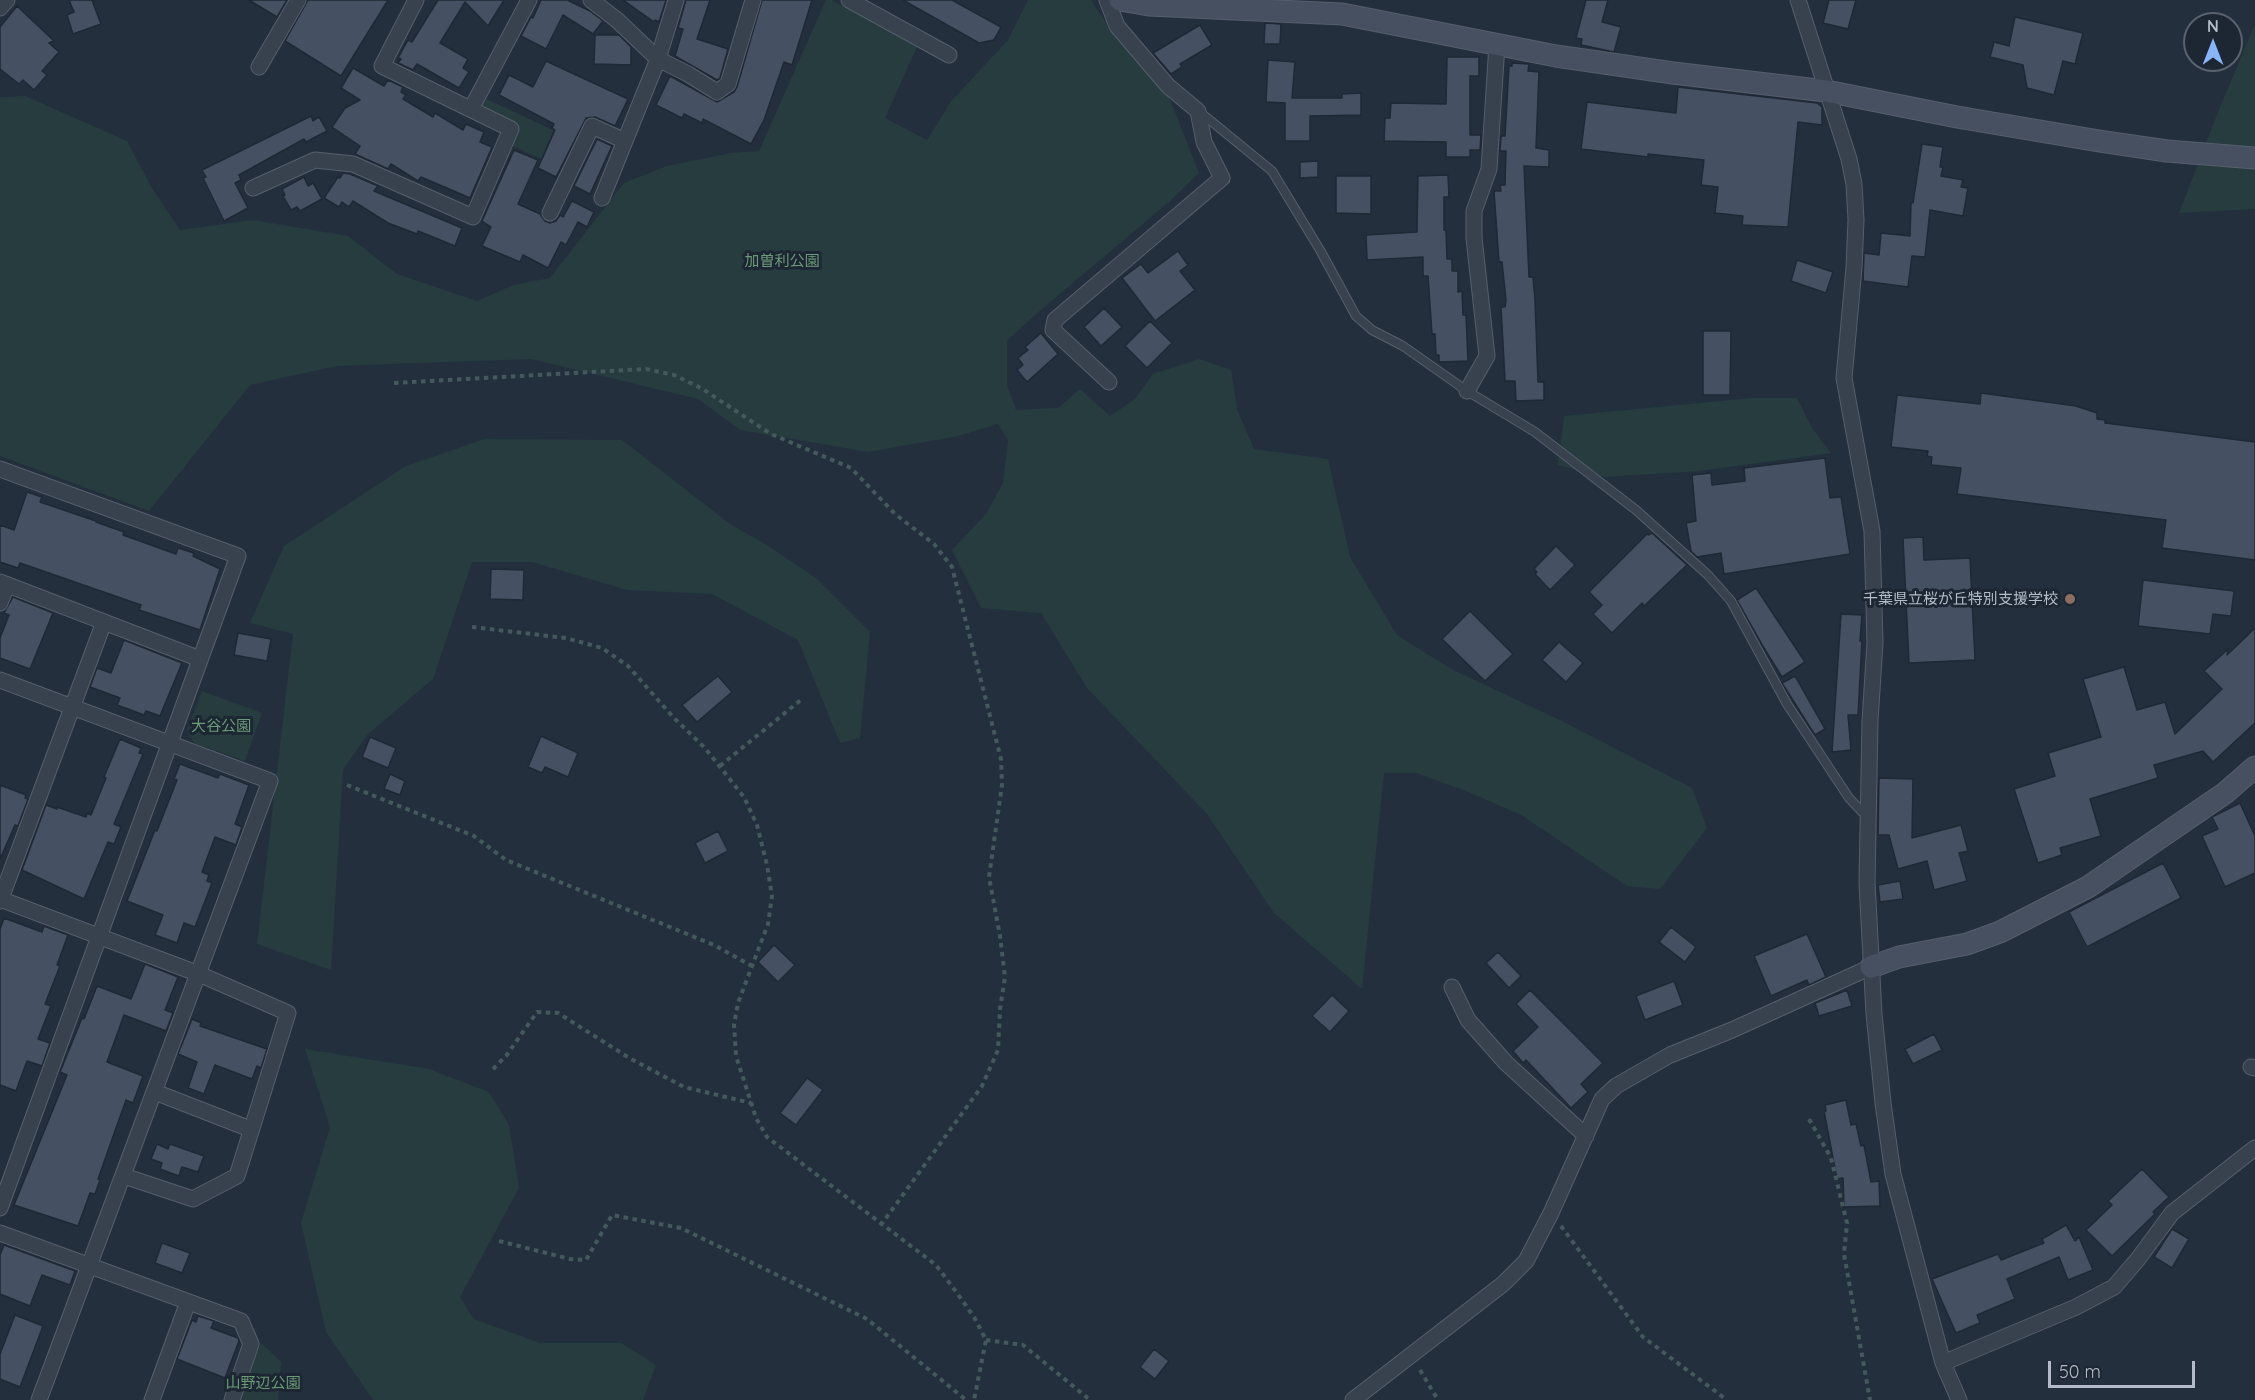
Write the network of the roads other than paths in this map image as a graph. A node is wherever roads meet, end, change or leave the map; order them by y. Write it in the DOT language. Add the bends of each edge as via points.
graph roads {
  1 [pos="7,0"];
  2 [pos="298,0"];
  3 [pos="416,0"];
  4 [pos="530,0"];
  5 [pos="591,0"];
  6 [pos="676,0"];
  7 [pos="753,0"];
  8 [pos="849,0"];
  9 [pos="1107,0"];
  10 [pos="1120,0"];
  11 [pos="1798,0"];
  12 [pos="1262,5"];
  13 [pos="0,8"];
  14 [pos="1497,44"];
  15 [pos="949,56"];
  16 [pos="658,59"];
  17 [pos="259,67"];
  18 [pos="1826,91"];
  19 [pos="471,110"];
  20 [pos="1198,111"];
  21 [pos="625,141"];
  22 [pos="2255,158"];
  23 [pos="253,188"];
  24 [pos="602,198"];
  25 [pos="550,213"];
  26 [pos="1109,382"];
  27 [pos="1467,391"];
  28 [pos="0,469"];
  29 [pos="3,583"];
  30 [pos="0,603"];
  31 [pos="104,622"];
  32 [pos="200,658"];
  33 [pos="0,680"];
  34 [pos="72,707"];
  35 [pos="170,743"];
  36 [pos="2255,767"];
  37 [pos="1868,818"];
  38 [pos="0,900"];
  39 [pos="99,936"];
  40 [pos="1871,967"];
  41 [pos="199,974"];
  42 [pos="1452,987"];
  43 [pos="155,1092"];
  44 [pos="250,1129"];
  45 [pos="1586,1136"];
  46 [pos="2255,1148"];
  47 [pos="124,1176"];
  48 [pos="0,1208"];
  49 [pos="0,1233"];
  50 [pos="90,1267"];
  51 [pos="188,1302"];
  52 [pos="1943,1363"];
  53 [pos="39,1400"];
  54 [pos="152,1400"];
  55 [pos="232,1400"];
  56 [pos="1353,1400"];
  57 [pos="1959,1400"];
  1 -- 13 [label="street"];
  2 -- 17 [label="street"];
  3 -- 19 [label="street" via="382,66"];
  4 -- 19 [label="street"];
  5 -- 16 [label="street"];
  6 -- 16 [label="street"];
  7 -- 16 [label="street" via="728,84 717,92"];
  8 -- 15 [label="street"];
  9 -- 20 [label="street" via="1117,26 1168,86"];
  10 -- 12 [label="street" via="1149,5"];
  11 -- 18 [label="street"];
  12 -- 14 [label="street" via="1342,14"];
  14 -- 18 [label="street" via="1661,72"];
  14 -- 27 [label="street" via="1489,169 1474,211 1473,238 1487,356"];
  16 -- 21 [label="street"];
  18 -- 22 [label="street" via="2099,141"];
  18 -- 37 [label="street" via="1854,184 1854,268 1844,378 1872,531 1875,643"];
  19 -- 23 [label="street" via="511,129 474,217 353,164 315,160"];
  20 -- 26 [label="street" via="1204,142 1222,178 1055,320 1053,330"];
  20 -- 27 [label="lane" via="1272,171 1356,316"];
  21 -- 24 [label="street"];
  21 -- 25 [label="street" via="592,126"];
  27 -- 37 [label="lane" via="1535,432 1636,510 1708,575 1731,601 1786,704 1849,798"];
  28 -- 32 [label="street" via="238,556"];
  29 -- 30 [label="street"];
  29 -- 31 [label="street"];
  31 -- 32 [label="street"];
  31 -- 34 [label="street"];
  32 -- 35 [label="street"];
  33 -- 34 [label="street"];
  34 -- 35 [label="street"];
  34 -- 38 [label="street"];
  35 -- 39 [label="street"];
  35 -- 41 [label="street" via="270,781"];
  36 -- 40 [label="street" via="2225,793 2088,887 2000,932"];
  37 -- 40 [label="street"];
  38 -- 39 [label="street"];
  39 -- 41 [label="street"];
  39 -- 48 [label="street"];
  40 -- 45 [label="street" via="1670,1055 1625,1081 1602,1100"];
  40 -- 52 [label="street" via="1893,1174"];
  41 -- 43 [label="street"];
  41 -- 44 [label="street" via="288,1013"];
  42 -- 45 [label="street" via="1468,1020 1506,1063"];
  43 -- 44 [label="street"];
  43 -- 47 [label="street"];
  44 -- 47 [label="street" via="237,1176 193,1199"];
  45 -- 56 [label="street" via="1526,1261 1503,1284"];
  46 -- 52 [label="street" via="2172,1213 2114,1287"];
  47 -- 50 [label="street"];
  49 -- 50 [label="street"];
  50 -- 51 [label="street"];
  50 -- 53 [label="street"];
  51 -- 54 [label="street"];
  51 -- 55 [label="street" via="242,1321 251,1344"];
  52 -- 57 [label="street"];
}
